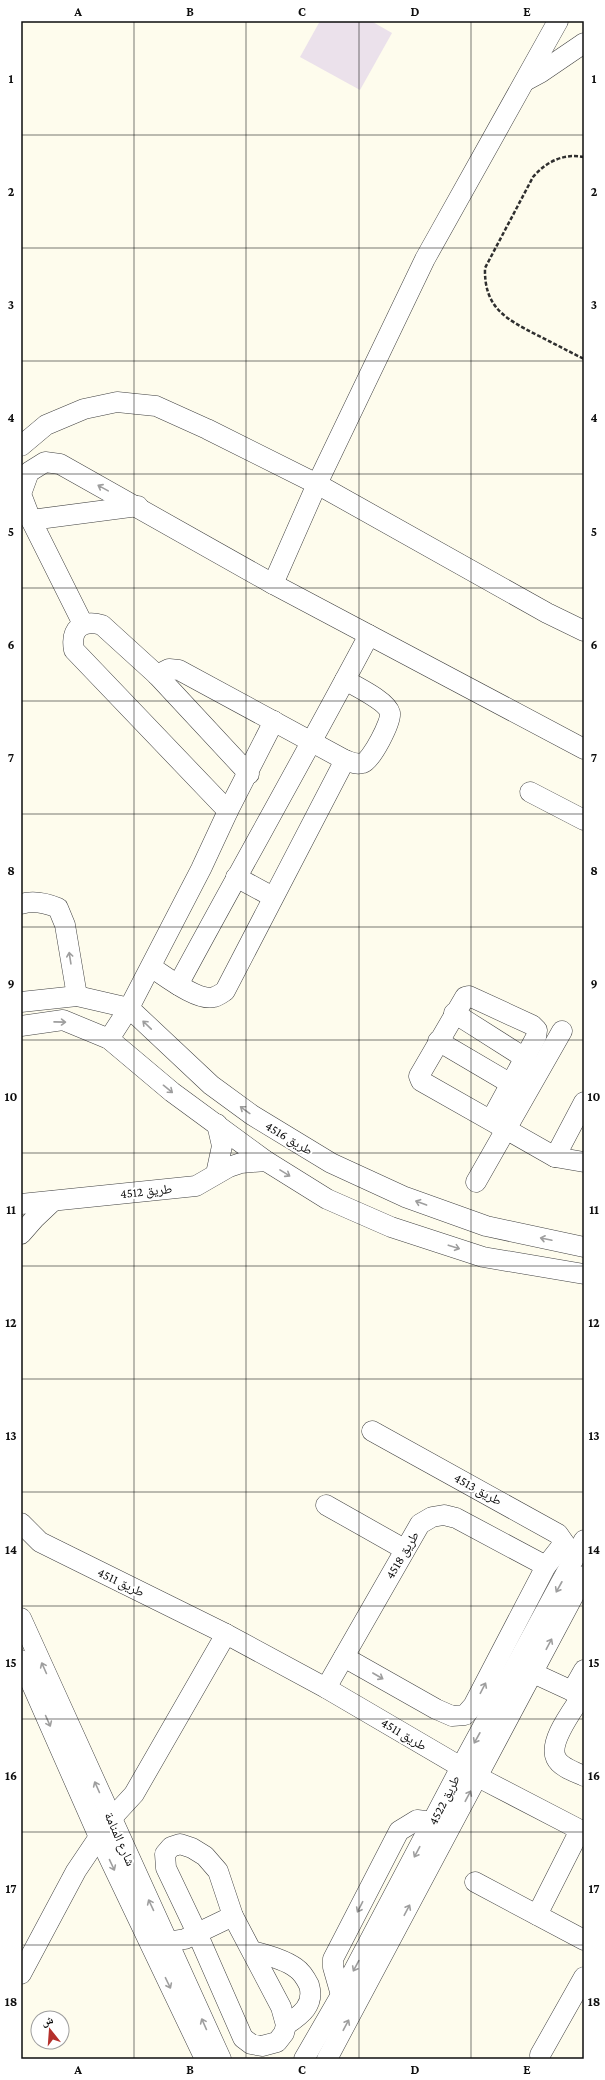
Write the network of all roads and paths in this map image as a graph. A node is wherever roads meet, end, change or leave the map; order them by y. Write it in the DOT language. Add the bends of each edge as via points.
graph roads {
  1 [pos="558,21"];
  2 [pos="584,43"];
  3 [pos="527,80"];
  4 [pos="584,157"];
  5 [pos="584,359"];
  6 [pos="21,446"];
  7 [pos="318,484"];
  8 [pos="138,506"];
  9 [pos="31,520"];
  10 [pos="273,584"];
  11 [pos="83,624"];
  12 [pos="584,631"];
  13 [pos="369,634"];
  14 [pos="157,675"];
  15 [pos="345,680"];
  16 [pos="274,721"];
  17 [pos="312,742"];
  18 [pos="584,749"];
  19 [pos="345,760"];
  20 [pos="249,774"];
  21 [pos="530,792"];
  22 [pos="228,811"];
  23 [pos="582,815"];
  24 [pos="236,877"];
  25 [pos="273,897"];
  26 [pos="21,904"];
  27 [pos="151,967"];
  28 [pos="178,985"];
  29 [pos="77,996"];
  30 [pos="21,1002"];
  31 [pos="129,1008"];
  32 [pos="454,1013"];
  33 [pos="21,1026"];
  34 [pos="562,1031"];
  35 [pos="109,1039"];
  36 [pos="438,1041"];
  37 [pos="525,1058"];
  38 [pos="511,1084"];
  39 [pos="584,1102"];
  40 [pos="216,1124"];
  41 [pos="499,1124"];
  42 [pos="555,1157"];
  43 [pos="266,1161"];
  44 [pos="584,1162"];
  45 [pos="216,1174"];
  46 [pos="476,1182"];
  47 [pos="53,1201"];
  48 [pos="21,1204"];
  49 [pos="21,1234"];
  50 [pos="584,1248"];
  51 [pos="584,1274"];
  52 [pos="372,1432"];
  53 [pos="326,1505"];
  54 [pos="21,1524"];
  55 [pos="584,1530"];
  56 [pos="584,1540"];
  57 [pos="566,1545"];
  58 [pos="404,1549"];
  59 [pos="546,1566"];
  60 [pos="584,1576"];
  61 [pos="21,1618"];
  62 [pos="226,1634"];
  63 [pos="344,1657"];
  64 [pos="21,1660"];
  65 [pos="584,1670"];
  66 [pos="533,1673"];
  67 [pos="326,1688"];
  68 [pos="580,1693"];
  69 [pos="461,1767"];
  70 [pos="584,1776"];
  71 [pos="478,1777"];
  72 [pos="111,1819"];
  73 [pos="582,1831"];
  74 [pos="99,1837"];
  75 [pos="475,1882"];
  76 [pos="230,1909"];
  77 [pos="537,1915"];
  78 [pos="194,1928"];
  79 [pos="584,1940"];
  80 [pos="160,1946"];
  81 [pos="252,1951"];
  82 [pos="21,1974"];
  83 [pos="584,1977"];
  84 [pos="286,2025"];
  85 [pos="540,2056"];
  86 [pos="205,2059"];
  87 [pos="221,2059"];
  88 [pos="304,2059"];
  89 [pos="327,2059"];
  1 -- 3 [label="street"];
  2 -- 3 [label="street" via="540,74"];
  3 -- 7 [label="street" via="425,259"];
  4 -- 5 [label="path" via="569,156 557,159 533,178 485,268 485,277 488,294 503,315"];
  6 -- 7 [label="street" via="46,425 84,409 117,402 156,406 207,428"];
  7 -- 10 [label="street"];
  7 -- 12 [label="street" via="547,613"];
  8 -- 9 [label="street"];
  8 -- 9 [label="street, one-way" via="60,464 45,462 29,472 21,494"];
  8 -- 10 [label="street"];
  9 -- 11 [label="street"];
  10 -- 13 [label="street"];
  11 -- 14 [label="street" via="93,622 102,625"];
  11 -- 22 [label="street" via="75,631 72,640 74,650"];
  13 -- 15 [label="street"];
  13 -- 18 [label="street"];
  14 -- 16 [label="street" via="169,668 179,670"];
  14 -- 20 [label="street"];
  15 -- 17 [label="street"];
  15 -- 19 [label="street" via="386,705 390,712 390,721 370,757 364,763 357,764"];
  16 -- 17 [label="street"];
  16 -- 20 [label="street"];
  17 -- 19 [label="street"];
  17 -- 24 [label="street"];
  19 -- 25 [label="street"];
  20 -- 22 [label="street"];
  21 -- 23 [label="street"];
  22 -- 27 [label="street"];
  24 -- 25 [label="street"];
  24 -- 28 [label="street"];
  25 -- 28 [label="street" via="225,991 215,997 204,998"];
  29 -- 26 [label="street, one-way" via="65,926 58,908 44,902"];
  27 -- 28 [label="street"];
  27 -- 31 [label="street"];
  29 -- 30 [label="street"];
  29 -- 31 [label="street"];
  31 -- 35 [label="street"];
  50 -- 31 [label="street, طريق 4516, one-way" via="486,1226 405,1197 331,1163 252,1115 210,1085"];
  32 -- 36 [label="street"];
  32 -- 37 [label="street"];
  32 -- 37 [label="street" via="464,997 469,996 532,1025 537,1030 536,1037"];
  33 -- 35 [label="street, one-way" via="63,1020"];
  34 -- 41 [label="street"];
  35 -- 40 [label="street, one-way" via="172,1092"];
  36 -- 38 [label="street"];
  36 -- 41 [label="street" via="419,1076 421,1081"];
  37 -- 38 [label="street"];
  38 -- 41 [label="street"];
  39 -- 42 [label="street"];
  40 -- 43 [label="street"];
  40 -- 45 [label="street" via="222,1146"];
  41 -- 42 [label="street"];
  41 -- 46 [label="street"];
  42 -- 44 [label="street"];
  43 -- 45 [label="street, طريق 4512" via="241,1163"];
  43 -- 51 [label="street, one-way" via="327,1199 391,1227 483,1257"];
  45 -- 47 [label="street, طريق 4512" via="196,1186"];
  47 -- 48 [label="street, طريق 4512"];
  47 -- 49 [label="street"];
  52 -- 57 [label="street, طريق 4513"];
  53 -- 58 [label="street"];
  54 -- 62 [label="street, طريق 4511" via="40,1542"];
  55 -- 57 [label="street"];
  56 -- 57 [label="street, طريق 4522"];
  57 -- 59 [label="street"];
  57 -- 69 [label="street, طريق 4522, one-way"];
  58 -- 59 [label="street, طريق 4518" via="420,1524 432,1517 444,1515 476,1526"];
  58 -- 63 [label="street, طريق 4518"];
  63 -- 59 [label="street, one-way" via="436,1709 452,1716 465,1715 473,1706"];
  66 -- 60 [label="street, طريق 4522, one-way"];
  72 -- 61 [label="street, شارع المنامة, one-way"];
  62 -- 67 [label="street, طريق 4511"];
  62 -- 72 [label="street" via="134,1794"];
  63 -- 67 [label="street, طريق 4518"];
  64 -- 74 [label="street, شارع المنامة, one-way"];
  65 -- 68 [label="street"];
  66 -- 68 [label="street"];
  66 -- 71 [label="street, طريق 4522"];
  67 -- 69 [label="street, طريق 4511"];
  68 -- 70 [label="street" via="554,1748 556,1758 564,1766"];
  69 -- 71 [label="street, طريق 4511"];
  69 -- 88 [label="street, طريق 4522, one-way" via="434,1822"];
  71 -- 73 [label="street, طريق 4511"];
  89 -- 71 [label="street, طريق 4522, one-way"];
  72 -- 74 [label="street"];
  80 -- 72 [label="street, شارع المنامة, one-way"];
  73 -- 77 [label="street"];
  74 -- 80 [label="street, شارع المنامة, one-way"];
  74 -- 82 [label="street" via="76,1871"];
  75 -- 77 [label="street"];
  76 -- 78 [label="street"];
  76 -- 78 [label="street" via="218,1871 205,1856 180,1844 171,1847 165,1854 166,1868"];
  76 -- 81 [label="street"];
  77 -- 79 [label="street"];
  78 -- 80 [label="street" via="179,1929"];
  78 -- 84 [label="street" via="243,2038 250,2044 262,2046 277,2042"];
  80 -- 86 [label="street, شارع المنامة, one-way"];
  87 -- 80 [label="street, شارع المنامة, one-way"];
  81 -- 84 [label="street" via="281,2007"];
  81 -- 84 [label="street" via="296,1968 306,1979 312,1995 299,2016"];
  83 -- 85 [label="street"];
}
